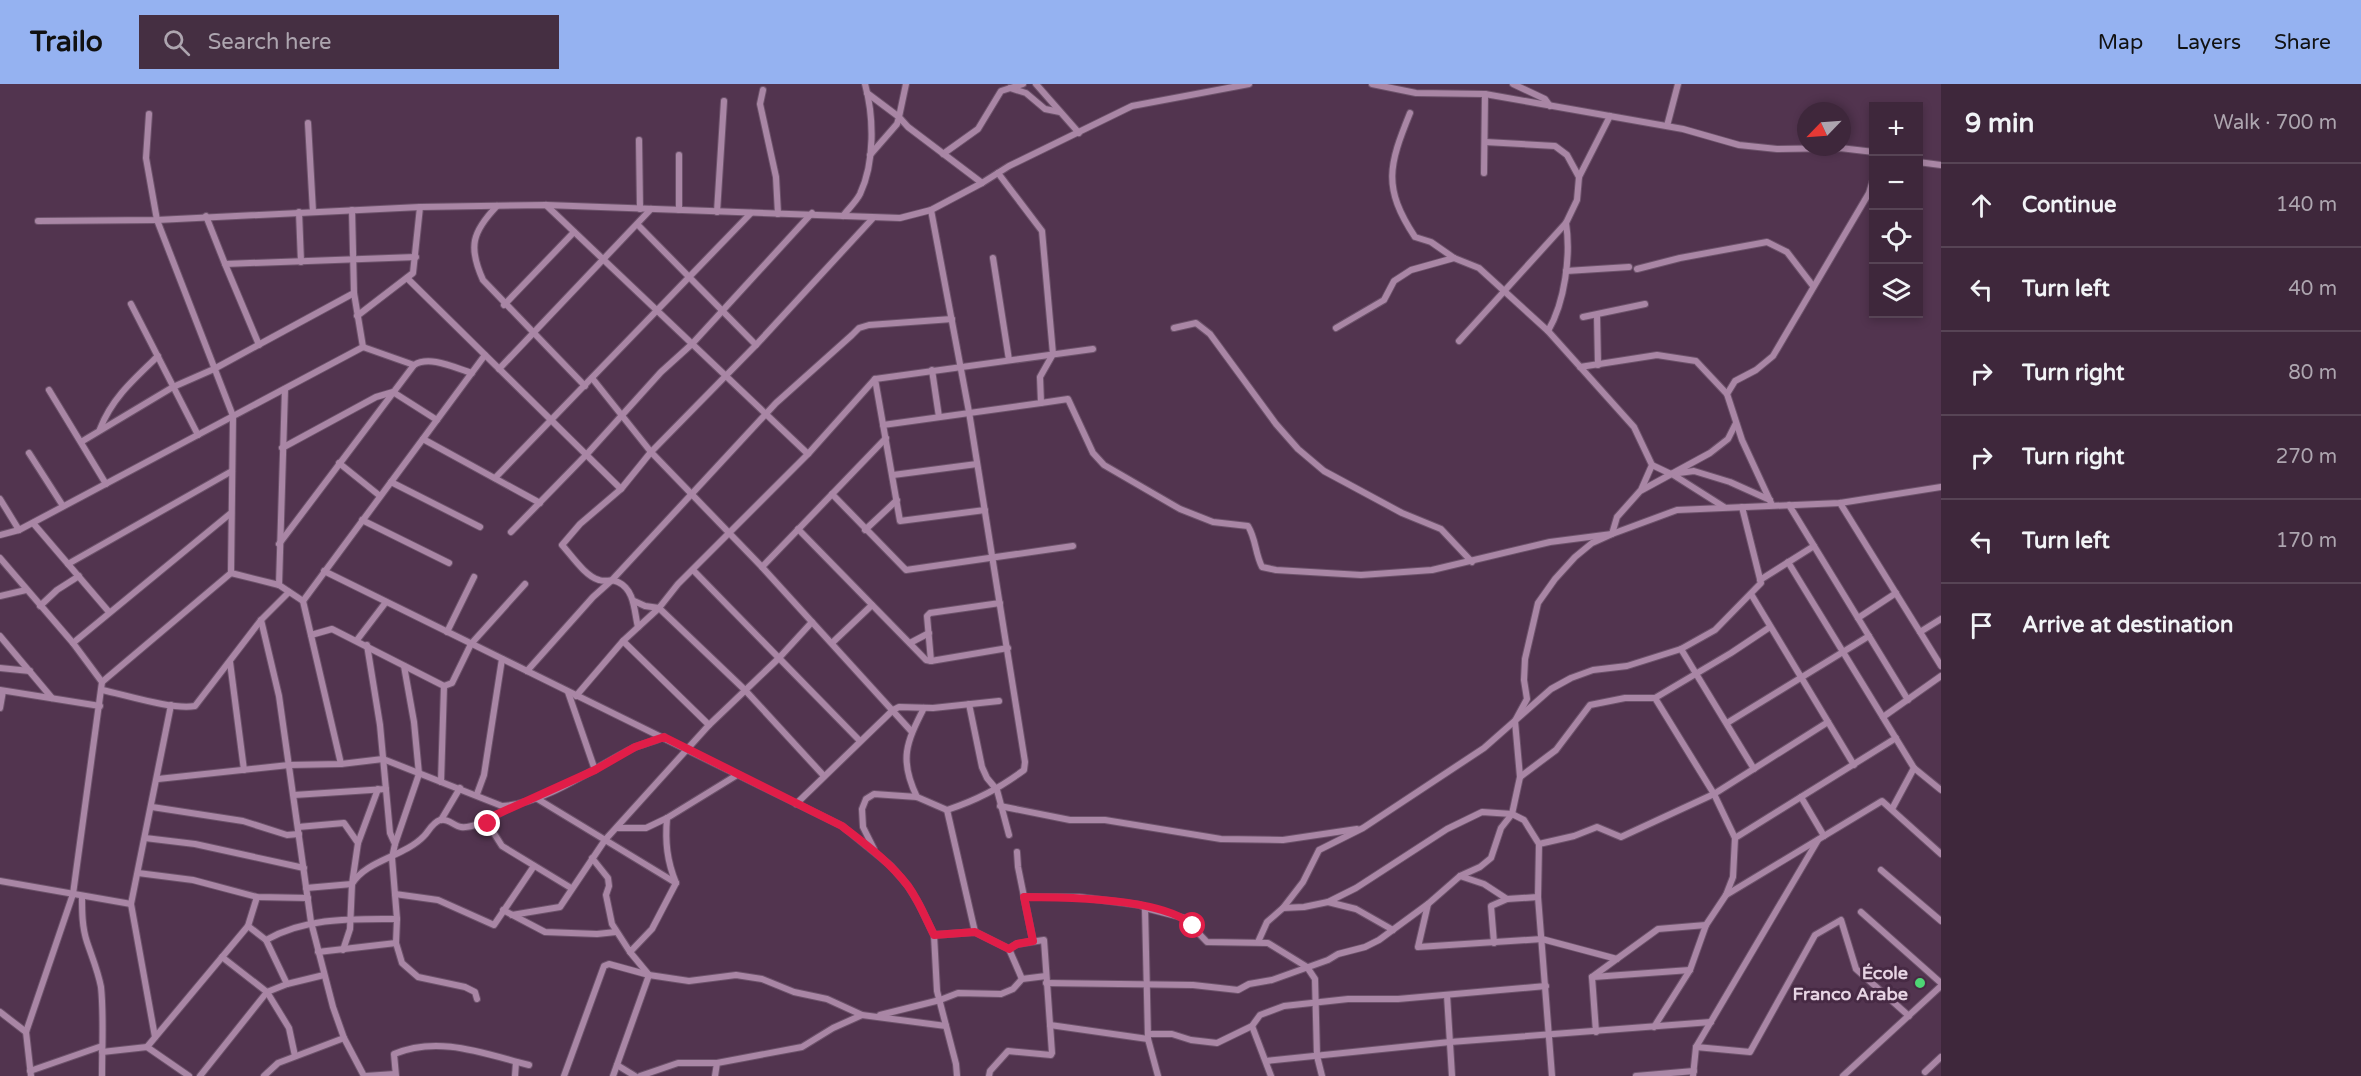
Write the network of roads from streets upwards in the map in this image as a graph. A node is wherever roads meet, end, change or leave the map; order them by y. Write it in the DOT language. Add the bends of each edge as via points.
graph roads {
  1 [pos="865,84"];
  2 [pos="906,84"];
  3 [pos="1023,84"];
  4 [pos="1036,84"];
  5 [pos="1249,84"];
  6 [pos="1372,84"];
  7 [pos="1513,84"];
  8 [pos="1678,84"];
  9 [pos="1010,88"];
  10 [pos="763,90"];
  11 [pos="867,93"];
  12 [pos="1485,94"];
  13 [pos="724,101"];
  14 [pos="1550,106"];
  15 [pos="1061,112"];
  16 [pos="1410,113"];
  17 [pos="149,114"];
  18 [pos="1610,116"];
  19 [pos="899,117"];
  20 [pos="308,123"];
  21 [pos="1667,126"];
  22 [pos="1079,133"];
  23 [pos="639,140"];
  24 [pos="1485,142"];
  25 [pos="1869,151"];
  26 [pos="943,154"];
  27 [pos="679,155"];
  28 [pos="869,155"];
  29 [pos="1923,163"];
  30 [pos="1941,165"];
  31 [pos="998,173"];
  32 [pos="1484,173"];
  33 [pos="1579,177"];
  34 [pos="982,183"];
  35 [pos="1869,193"];
  36 [pos="546,205"];
  37 [pos="497,206"];
  38 [pos="420,207"];
  39 [pos="640,209"];
  40 [pos="352,210"];
  41 [pos="651,210"];
  42 [pos="679,210"];
  43 [pos="931,210"];
  44 [pos="298,212"];
  45 [pos="313,212"];
  46 [pos="717,212"];
  47 [pos="751,213"];
  48 [pos="812,213"];
  49 [pos="778,214"];
  50 [pos="206,216"];
  51 [pos="843,216"];
  52 [pos="873,218"];
  53 [pos="157,220"];
  54 [pos="38,221"];
  55 [pos="1566,223"];
  56 [pos="638,225"];
  57 [pos="574,232"];
  58 [pos="416,257"];
  59 [pos="993,258"];
  60 [pos="1454,258"];
  61 [pos="353,260"];
  62 [pos="603,260"];
  63 [pos="301,262"];
  64 [pos="225,264"];
  65 [pos="1629,267"];
  66 [pos="1637,269"];
  67 [pos="1566,271"];
  68 [pos="407,278"];
  69 [pos="690,278"];
  70 [pos="1813,286"];
  71 [pos="1506,292"];
  72 [pos="354,293"];
  73 [pos="131,304"];
  74 [pos="1645,304"];
  75 [pos="504,305"];
  76 [pos="657,311"];
  77 [pos="721,311"];
  78 [pos="1597,315"];
  79 [pos="357,316"];
  80 [pos="1583,317"];
  81 [pos="952,319"];
  82 [pos="1174,328"];
  83 [pos="1336,328"];
  84 [pos="1548,331"];
  85 [pos="533,334"];
  86 [pos="1459,341"];
  87 [pos="692,344"];
  88 [pos="258,345"];
  89 [pos="756,345"];
  90 [pos="363,347"];
  91 [pos="1093,350"];
  92 [pos="1053,354"];
  93 [pos="158,356"];
  94 [pos="485,356"];
  95 [pos="1009,360"];
  96 [pos="1598,364"];
  97 [pos="414,365"];
  98 [pos="960,366"];
  99 [pos="1580,367"];
  100 [pos="214,369"];
  101 [pos="500,369"];
  102 [pos="932,370"];
  103 [pos="472,373"];
  104 [pos="726,376"];
  105 [pos="592,378"];
  106 [pos="875,379"];
  107 [pos="585,386"];
  108 [pos="173,387"];
  109 [pos="285,389"];
  110 [pos="49,390"];
  111 [pos="393,392"];
  112 [pos="1727,394"];
  113 [pos="1041,403"];
  114 [pos="969,412"];
  115 [pos="766,414"];
  116 [pos="620,415"];
  117 [pos="233,416"];
  118 [pos="939,417"];
  119 [pos="437,420"];
  120 [pos="552,420"];
  121 [pos="1736,423"];
  122 [pos="883,425"];
  123 [pos="100,429"];
  124 [pos="198,435"];
  125 [pos="886,438"];
  126 [pos="423,439"];
  127 [pos="81,442"];
  128 [pos="282,448"];
  129 [pos="29,453"];
  130 [pos="651,453"];
  131 [pos="586,454"];
  132 [pos="808,454"];
  133 [pos="339,463"];
  134 [pos="977,464"];
  135 [pos="1652,465"];
  136 [pos="232,471"];
  137 [pos="1671,474"];
  138 [pos="893,475"];
  139 [pos="495,478"];
  140 [pos="391,482"];
  141 [pos="106,484"];
  142 [pos="1941,487"];
  143 [pos="621,489"];
  144 [pos="1641,490"];
  145 [pos="691,493"];
  146 [pos="832,495"];
  147 [pos="380,496"];
  148 [pos="0,500"];
  149 [pos="897,500"];
  150 [pos="1771,502"];
  151 [pos="540,503"];
  152 [pos="1840,503"];
  153 [pos="1789,505"];
  154 [pos="63,506"];
  155 [pos="1742,507"];
  156 [pos="1725,508"];
  157 [pos="985,510"];
  158 [pos="231,513"];
  159 [pos="362,520"];
  160 [pos="33,523"];
  161 [pos="480,527"];
  162 [pos="798,529"];
  163 [pos="19,530"];
  164 [pos="865,530"];
  165 [pos="511,532"];
  166 [pos="728,533"];
  167 [pos="1612,534"];
  168 [pos="0,535"];
  169 [pos="279,544"];
  170 [pos="1073,546"];
  171 [pos="1814,546"];
  172 [pos="0,558"];
  173 [pos="993,558"];
  174 [pos="1472,562"];
  175 [pos="1788,562"];
  176 [pos="449,563"];
  177 [pos="68,564"];
  178 [pos="762,567"];
  179 [pos="693,570"];
  180 [pos="324,571"];
  181 [pos="231,573"];
  182 [pos="79,576"];
  183 [pos="474,577"];
  184 [pos="612,580"];
  185 [pos="1760,580"];
  186 [pos="525,584"];
  187 [pos="279,585"];
  188 [pos="26,590"];
  189 [pos="289,592"];
  190 [pos="1896,593"];
  191 [pos="1751,594"];
  192 [pos="0,596"];
  193 [pos="303,601"];
  194 [pos="634,601"];
  195 [pos="386,602"];
  196 [pos="1000,603"];
  197 [pos="872,605"];
  198 [pos="40,606"];
  199 [pos="659,608"];
  200 [pos="109,612"];
  201 [pos="1858,618"];
  202 [pos="1941,619"];
  203 [pos="261,620"];
  204 [pos="812,622"];
  205 [pos="638,627"];
  206 [pos="1770,627"];
  207 [pos="447,632"];
  208 [pos="1920,632"];
  209 [pos="928,633"];
  210 [pos="311,635"];
  211 [pos="0,636"];
  212 [pos="1869,636"];
  213 [pos="357,640"];
  214 [pos="623,641"];
  215 [pos="73,643"];
  216 [pos="832,643"];
  217 [pos="910,643"];
  218 [pos="471,644"];
  219 [pos="367,645"];
  220 [pos="1008,648"];
  221 [pos="1681,649"];
  222 [pos="1844,652"];
  223 [pos="779,658"];
  224 [pos="502,659"];
  225 [pos="230,662"];
  226 [pos="931,662"];
  227 [pos="404,666"];
  228 [pos="1941,666"];
  229 [pos="0,668"];
  230 [pos="527,671"];
  231 [pos="30,672"];
  232 [pos="1697,674"];
  233 [pos="1941,676"];
  234 [pos="1802,678"];
  235 [pos="102,682"];
  236 [pos="444,686"];
  237 [pos="102,690"];
  238 [pos="745,690"];
  239 [pos="1,691"];
  240 [pos="567,691"];
  241 [pos="576,696"];
  242 [pos="1655,698"];
  243 [pos="52,699"];
  244 [pos="1908,700"];
  245 [pos="999,701"];
  246 [pos="969,704"];
  247 [pos="171,705"];
  248 [pos="100,706"];
  249 [pos="0,708"];
  250 [pos="924,708"];
  251 [pos="893,710"];
  252 [pos="1883,717"];
  253 [pos="1515,721"];
  254 [pos="1828,722"];
  255 [pos="1727,723"];
  256 [pos="709,725"];
  257 [pos="912,732"];
  258 [pos="664,737"];
  259 [pos="1896,738"];
  260 [pos="860,741"];
  261 [pos="688,750"];
  262 [pos="383,759"];
  263 [pos="341,764"];
  264 [pos="289,765"];
  265 [pos="1854,765"];
  266 [pos="1914,768"];
  267 [pos="1754,769"];
  268 [pos="244,770"];
  269 [pos="595,770"];
  270 [pos="419,774"];
  271 [pos="737,775"];
  272 [pos="824,776"];
  273 [pos="1520,777"];
  274 [pos="158,779"];
  275 [pos="441,782"];
  276 [pos="460,788"];
  277 [pos="378,789"];
  278 [pos="386,789"];
  279 [pos="997,790"];
  280 [pos="1941,790"];
  281 [pos="477,794"];
  282 [pos="1714,794"];
  283 [pos="294,795"];
  284 [pos="917,797"];
  285 [pos="536,798"];
  286 [pos="1801,798"];
  287 [pos="796,804"];
  288 [pos="516,805"];
  289 [pos="1000,806"];
  290 [pos="152,807"];
  291 [pos="1892,809"];
  292 [pos="947,810"];
  293 [pos="1512,814"];
  294 [pos="667,818"];
  295 [pos="441,820"];
  296 [pos="482,823"];
  297 [pos="617,828"];
  298 [pos="1363,828"];
  299 [pos="298,830"];
  300 [pos="1009,835"];
  301 [pos="145,838"];
  302 [pos="1736,838"];
  303 [pos="1821,838"];
  304 [pos="605,840"];
  305 [pos="358,843"];
  306 [pos="395,844"];
  307 [pos="1539,844"];
  308 [pos="1017,852"];
  309 [pos="1941,854"];
  310 [pos="877,855"];
  311 [pos="392,858"];
  312 [pos="592,858"];
  313 [pos="534,866"];
  314 [pos="304,868"];
  315 [pos="1881,870"];
  316 [pos="138,873"];
  317 [pos="1460,876"];
  318 [pos="0,881"];
  319 [pos="676,883"];
  320 [pos="352,884"];
  321 [pos="306,888"];
  322 [pos="571,888"];
  323 [pos="73,894"];
  324 [pos="395,894"];
  325 [pos="1726,895"];
  326 [pos="82,896"];
  327 [pos="257,897"];
  328 [pos="1024,897"];
  329 [pos="1538,897"];
  330 [pos="308,898"];
  331 [pos="1507,899"];
  332 [pos="1328,902"];
  333 [pos="131,904"];
  334 [pos="1428,904"];
  335 [pos="1145,908"];
  336 [pos="1283,908"];
  337 [pos="503,910"];
  338 [pos="1861,912"];
  339 [pos="512,915"];
  340 [pos="397,918"];
  341 [pos="351,919"];
  342 [pos="1941,921"];
  343 [pos="311,922"];
  344 [pos="1706,925"];
  345 [pos="248,926"];
  346 [pos="1393,930"];
  347 [pos="616,932"];
  348 [pos="975,932"];
  349 [pos="934,935"];
  350 [pos="1542,939"];
  351 [pos="266,940"];
  352 [pos="1033,941"];
  353 [pos="1258,942"];
  354 [pos="1494,942"];
  355 [pos="396,943"];
  356 [pos="1009,949"];
  357 [pos="343,950"];
  358 [pos="318,952"];
  359 [pos="630,952"];
  360 [pos="222,957"];
  361 [pos="1617,959"];
  362 [pos="1307,967"];
  363 [pos="1690,970"];
  364 [pos="324,975"];
  365 [pos="649,975"];
  366 [pos="1592,977"];
  367 [pos="1022,979"];
  368 [pos="1046,979"];
  369 [pos="287,984"];
  370 [pos="1941,984"];
  371 [pos="1146,986"];
  372 [pos="1546,986"];
  373 [pos="267,992"];
  374 [pos="1447,995"];
  375 [pos="477,999"];
  376 [pos="940,1000"];
  377 [pos="1315,1005"];
  378 [pos="0,1012"];
  379 [pos="862,1015"];
  380 [pos="877,1016"];
  381 [pos="1908,1016"];
  382 [pos="1711,1022"];
  383 [pos="1050,1025"];
  384 [pos="946,1026"];
  385 [pos="1252,1026"];
  386 [pos="1654,1027"];
  387 [pos="26,1032"];
  388 [pos="1596,1032"];
  389 [pos="1549,1036"];
  390 [pos="155,1037"];
  391 [pos="1148,1037"];
  392 [pos="344,1038"];
  393 [pos="1450,1042"];
  394 [pos="147,1047"];
  395 [pos="1696,1047"];
  396 [pos="102,1049"];
  397 [pos="295,1056"];
  398 [pos="1317,1056"];
  399 [pos="1941,1057"];
  400 [pos="1266,1060"];
  401 [pos="516,1062"];
  402 [pos="717,1063"];
  403 [pos="530,1065"];
  404 [pos="617,1065"];
  405 [pos="1852,1068"];
  406 [pos="1925,1072"];
  407 [pos="1693,1073"];
  408 [pos="30,1074"];
  409 [pos="396,1075"];
  410 [pos="102,1076"];
  411 [pos="189,1076"];
  412 [pos="200,1076"];
  413 [pos="264,1076"];
  414 [pos="365,1076"];
  415 [pos="515,1076"];
  416 [pos="564,1076"];
  417 [pos="613,1076"];
  418 [pos="635,1076"];
  419 [pos="640,1076"];
  420 [pos="715,1076"];
  421 [pos="957,1076"];
  422 [pos="989,1076"];
  423 [pos="1158,1076"];
  424 [pos="1271,1076"];
  425 [pos="1322,1076"];
  426 [pos="1452,1076"];
  427 [pos="1552,1076"];
  428 [pos="1636,1076"];
  429 [pos="1843,1076"];
  430 [pos="1856,1076"];
  1 -- 11 [label="street"];
  2 -- 19 [label="street"];
  3 -- 9 [label="street"];
  4 -- 15 [label="street"];
  5 -- 22 [label="street" via="1132,106"];
  6 -- 12 [label="street" via="1416,93"];
  7 -- 14 [label="street" via="1545,99"];
  8 -- 21 [label="street"];
  9 -- 15 [label="street" via="1026,93 1045,110"];
  9 -- 26 [label="street" via="1001,91 978,129"];
  10 -- 49 [label="street" via="760,104 776,177"];
  11 -- 19 [label="street"];
  11 -- 28 [label="street"];
  12 -- 14 [label="street"];
  12 -- 24 [label="street"];
  13 -- 46 [label="street"];
  14 -- 18 [label="street"];
  15 -- 22 [label="street"];
  16 -- 60 [label="street" via="1397,144 1392,190 1415,237 1431,242"];
  17 -- 53 [label="street" via="146,158"];
  18 -- 21 [label="street"];
  18 -- 33 [label="street"];
  19 -- 26 [label="street"];
  19 -- 28 [label="street"];
  20 -- 45 [label="street"];
  21 -- 25 [label="street" via="1739,145 1777,150"];
  22 -- 31 [label="street"];
  23 -- 39 [label="street"];
  24 -- 32 [label="street"];
  24 -- 33 [label="street" via="1555,146 1567,155"];
  26 -- 34 [label="street"];
  27 -- 42 [label="street"];
  28 -- 51 [label="street" via="859,195"];
  29 -- 30 [label="street"];
  31 -- 34 [label="street"];
  31 -- 92 [label="street" via="1042,231"];
  33 -- 55 [label="street" via="1577,200"];
  34 -- 43 [label="street"];
  35 -- 70 [label="street"];
  36 -- 37 [label="street"];
  36 -- 39 [label="street"];
  36 -- 57 [label="street"];
  37 -- 38 [label="street"];
  37 -- 75 [label="street" via="481,223 474,261 483,280"];
  38 -- 40 [label="street"];
  38 -- 58 [label="street"];
  39 -- 41 [label="street"];
  40 -- 45 [label="street"];
  40 -- 61 [label="street"];
  41 -- 42 [label="street"];
  41 -- 56 [label="street"];
  42 -- 46 [label="street"];
  43 -- 52 [label="street" via="900,218"];
  43 -- 81 [label="street"];
  44 -- 45 [label="street"];
  44 -- 50 [label="street"];
  44 -- 63 [label="street"];
  46 -- 47 [label="street"];
  47 -- 49 [label="street"];
  47 -- 69 [label="street"];
  48 -- 49 [label="street"];
  48 -- 51 [label="street"];
  48 -- 77 [label="street"];
  50 -- 53 [label="street"];
  50 -- 64 [label="street"];
  51 -- 52 [label="street"];
  52 -- 89 [label="street"];
  53 -- 54 [label="street"];
  53 -- 100 [label="street"];
  55 -- 67 [label="street"];
  55 -- 71 [label="street"];
  56 -- 62 [label="street"];
  56 -- 69 [label="street"];
  57 -- 62 [label="street"];
  57 -- 75 [label="street"];
  58 -- 61 [label="street"];
  58 -- 68 [label="street" via="413,273"];
  59 -- 95 [label="street"];
  60 -- 71 [label="street" via="1479,268"];
  60 -- 83 [label="street" via="1411,270 1394,281 1384,300"];
  61 -- 63 [label="street"];
  61 -- 72 [label="street"];
  62 -- 76 [label="street"];
  62 -- 85 [label="street"];
  63 -- 64 [label="street"];
  64 -- 88 [label="street"];
  65 -- 67 [label="street"];
  66 -- 70 [label="street" via="1767,242 1787,252"];
  67 -- 84 [label="street" via="1556,317"];
  68 -- 79 [label="street"];
  68 -- 94 [label="street"];
  69 -- 76 [label="street"];
  69 -- 77 [label="street"];
  70 -- 112 [label="street" via="1773,356 1735,381"];
  71 -- 84 [label="street"];
  71 -- 86 [label="street"];
  72 -- 79 [label="street"];
  72 -- 88 [label="street"];
  73 -- 93 [label="street"];
  74 -- 78 [label="street"];
  75 -- 85 [label="street"];
  76 -- 87 [label="street"];
  76 -- 105 [label="street"];
  77 -- 87 [label="street"];
  77 -- 89 [label="street"];
  78 -- 80 [label="street"];
  78 -- 96 [label="street"];
  79 -- 90 [label="street"];
  81 -- 98 [label="street"];
  81 -- 115 [label="street" via="859,328"];
  82 -- 174 [label="street" via="1196,323 1210,334 1290,441 1324,471 1441,529"];
  84 -- 99 [label="street"];
  85 -- 101 [label="street"];
  85 -- 107 [label="street"];
  87 -- 104 [label="street"];
  87 -- 116 [label="street"];
  88 -- 100 [label="street"];
  89 -- 104 [label="street"];
  90 -- 97 [label="street"];
  90 -- 109 [label="street"];
  91 -- 92 [label="street"];
  92 -- 95 [label="street"];
  92 -- 113 [label="street" via="1040,378"];
  93 -- 108 [label="street"];
  93 -- 123 [label="street" via="123,390 107,411"];
  94 -- 101 [label="street"];
  94 -- 103 [label="street"];
  95 -- 98 [label="street"];
  96 -- 99 [label="street"];
  96 -- 112 [label="street" via="1657,355 1696,361"];
  97 -- 103 [label="street" via="429,361"];
  97 -- 111 [label="street"];
  98 -- 102 [label="street"];
  98 -- 114 [label="street"];
  99 -- 135 [label="street" via="1634,427"];
  100 -- 108 [label="street"];
  100 -- 117 [label="street"];
  101 -- 120 [label="street"];
  102 -- 106 [label="street"];
  102 -- 118 [label="street"];
  103 -- 119 [label="street"];
  104 -- 115 [label="street"];
  104 -- 130 [label="street"];
  105 -- 107 [label="street"];
  105 -- 116 [label="street"];
  106 -- 122 [label="street"];
  106 -- 132 [label="street"];
  107 -- 120 [label="street"];
  108 -- 123 [label="street"];
  108 -- 124 [label="street"];
  109 -- 117 [label="street"];
  109 -- 128 [label="street"];
  110 -- 127 [label="street"];
  111 -- 119 [label="street"];
  111 -- 128 [label="street"];
  111 -- 133 [label="street"];
  112 -- 121 [label="street"];
  113 -- 114 [label="street"];
  113 -- 174 [label="street" via="1068,399 1093,453 1104,465 1180,509 1213,522 1248,526 1255,537 1255,554 1262,567 1361,575 1432,570"];
  114 -- 118 [label="street"];
  114 -- 134 [label="street"];
  115 -- 132 [label="street"];
  115 -- 145 [label="street"];
  116 -- 130 [label="street"];
  116 -- 131 [label="street"];
  117 -- 124 [label="street"];
  117 -- 136 [label="street"];
  118 -- 122 [label="street"];
  119 -- 126 [label="street"];
  120 -- 131 [label="street"];
  120 -- 139 [label="street"];
  121 -- 137 [label="street" via="1728,439"];
  121 -- 150 [label="street"];
  122 -- 125 [label="street"];
  123 -- 127 [label="street"];
  124 -- 141 [label="street"];
  125 -- 138 [label="street"];
  125 -- 146 [label="street"];
  126 -- 139 [label="street"];
  126 -- 140 [label="street"];
  127 -- 141 [label="street"];
  128 -- 169 [label="street"];
  129 -- 154 [label="street"];
  130 -- 143 [label="street"];
  130 -- 145 [label="street"];
  131 -- 143 [label="street"];
  131 -- 151 [label="street"];
  132 -- 166 [label="street"];
  133 -- 147 [label="street"];
  133 -- 169 [label="street"];
  134 -- 138 [label="street"];
  134 -- 157 [label="street"];
  135 -- 137 [label="street"];
  135 -- 144 [label="street"];
  136 -- 158 [label="street"];
  136 -- 177 [label="street"];
  137 -- 144 [label="street"];
  137 -- 150 [label="street" via="1694,471 1730,482"];
  137 -- 156 [label="street"];
  138 -- 149 [label="street"];
  139 -- 151 [label="street"];
  140 -- 147 [label="street"];
  140 -- 161 [label="street"];
  141 -- 154 [label="street"];
  142 -- 152 [label="street"];
  143 -- 184 [label="street" via="562,545 588,573 599,580"];
  144 -- 167 [label="street" via="1617,517"];
  145 -- 166 [label="street"];
  145 -- 184 [label="street"];
  146 -- 162 [label="street"];
  146 -- 164 [label="street"];
  147 -- 159 [label="street"];
  148 -- 163 [label="street"];
  149 -- 157 [label="street" via="900,521"];
  149 -- 164 [label="street"];
  150 -- 153 [label="street"];
  150 -- 155 [label="street"];
  151 -- 165 [label="street"];
  152 -- 153 [label="street"];
  152 -- 190 [label="street"];
  153 -- 171 [label="street"];
  154 -- 160 [label="street"];
  155 -- 156 [label="street"];
  155 -- 185 [label="street"];
  156 -- 167 [label="street" via="1677,510"];
  157 -- 173 [label="street"];
  158 -- 181 [label="street"];
  158 -- 200 [label="street"];
  159 -- 176 [label="street"];
  159 -- 180 [label="street"];
  160 -- 163 [label="street"];
  160 -- 177 [label="street"];
  162 -- 178 [label="street"];
  162 -- 197 [label="street"];
  163 -- 168 [label="street"];
  164 -- 173 [label="street" via="906,570"];
  166 -- 178 [label="street"];
  166 -- 179 [label="street"];
  167 -- 174 [label="street" via="1550,542"];
  167 -- 253 [label="street" via="1575,557 1538,603 1525,659 1527,699"];
  169 -- 187 [label="street"];
  170 -- 173 [label="street"];
  171 -- 175 [label="street"];
  171 -- 201 [label="street"];
  172 -- 188 [label="street"];
  173 -- 196 [label="street"];
  175 -- 185 [label="street"];
  175 -- 222 [label="street"];
  177 -- 182 [label="street"];
  178 -- 204 [label="street"];
  179 -- 199 [label="street"];
  179 -- 223 [label="street"];
  180 -- 193 [label="street"];
  180 -- 195 [label="street"];
  181 -- 187 [label="street"];
  181 -- 235 [label="street"];
  182 -- 198 [label="street"];
  182 -- 200 [label="street"];
  183 -- 207 [label="street"];
  184 -- 194 [label="street" via="624,586"];
  184 -- 230 [label="street"];
  185 -- 191 [label="street"];
  186 -- 218 [label="street"];
  187 -- 189 [label="street"];
  188 -- 192 [label="street"];
  188 -- 198 [label="street"];
  189 -- 193 [label="street"];
  189 -- 203 [label="street"];
  190 -- 201 [label="street"];
  190 -- 208 [label="street"];
  191 -- 206 [label="street"];
  191 -- 221 [label="street" via="1715,630"];
  193 -- 210 [label="street"];
  194 -- 199 [label="street"];
  194 -- 205 [label="street"];
  195 -- 207 [label="street"];
  195 -- 213 [label="street"];
  196 -- 209 [label="street" via="930,613"];
  196 -- 220 [label="street"];
  197 -- 216 [label="street"];
  197 -- 217 [label="street"];
  198 -- 215 [label="street"];
  199 -- 205 [label="street"];
  199 -- 238 [label="street"];
  200 -- 215 [label="street"];
  201 -- 212 [label="street"];
  202 -- 208 [label="street"];
  203 -- 225 [label="street"];
  203 -- 264 [label="street" via="279,696"];
  204 -- 216 [label="street"];
  204 -- 223 [label="street"];
  205 -- 214 [label="street"];
  206 -- 232 [label="street"];
  206 -- 234 [label="street"];
  207 -- 218 [label="street"];
  208 -- 228 [label="street"];
  209 -- 217 [label="street"];
  209 -- 226 [label="street"];
  210 -- 213 [label="street" via="332,629"];
  210 -- 263 [label="street"];
  211 -- 231 [label="street"];
  212 -- 222 [label="street"];
  212 -- 244 [label="street"];
  213 -- 219 [label="street"];
  214 -- 241 [label="street"];
  214 -- 256 [label="street"];
  215 -- 235 [label="street"];
  216 -- 251 [label="street"];
  217 -- 226 [label="street"];
  218 -- 224 [label="street"];
  218 -- 236 [label="street" via="452,683"];
  219 -- 227 [label="street"];
  219 -- 262 [label="street"];
  220 -- 226 [label="street"];
  220 -- 279 [label="street" via="1026,762 1024,770"];
  221 -- 232 [label="street"];
  221 -- 253 [label="street" via="1571,678 1551,689"];
  222 -- 234 [label="street"];
  222 -- 252 [label="street"];
  223 -- 238 [label="street"];
  223 -- 260 [label="street"];
  224 -- 230 [label="street"];
  224 -- 281 [label="street" via="484,775"];
  225 -- 247 [label="street" via="195,705"];
  225 -- 268 [label="street"];
  227 -- 236 [label="street"];
  227 -- 270 [label="street"];
  229 -- 231 [label="street"];
  230 -- 240 [label="street"];
  231 -- 243 [label="street"];
  232 -- 242 [label="street"];
  232 -- 255 [label="street"];
  233 -- 244 [label="street"];
  234 -- 254 [label="street"];
  234 -- 255 [label="street"];
  235 -- 237 [label="street"];
  236 -- 275 [label="street"];
  237 -- 247 [label="street"];
  237 -- 248 [label="street"];
  238 -- 256 [label="street"];
  238 -- 272 [label="street"];
  239 -- 243 [label="street"];
  239 -- 249 [label="street"];
  240 -- 241 [label="street"];
  240 -- 269 [label="street"];
  241 -- 258 [label="street"];
  242 -- 273 [label="street" via="1625,698 1590,705 1556,750"];
  242 -- 282 [label="street"];
  243 -- 248 [label="street"];
  244 -- 252 [label="street"];
  245 -- 246 [label="street"];
  246 -- 250 [label="street"];
  246 -- 279 [label="street" via="982,767"];
  247 -- 274 [label="street"];
  248 -- 323 [label="street"];
  250 -- 251 [label="street"];
  250 -- 257 [label="street"];
  251 -- 257 [label="street"];
  251 -- 260 [label="street"];
  252 -- 259 [label="street"];
  253 -- 273 [label="street"];
  253 -- 298 [label="street" via="1484,748"];
  254 -- 265 [label="street"];
  254 -- 267 [label="street"];
  255 -- 267 [label="street"];
  256 -- 261 [label="street"];
  257 -- 284 [label="street" via="905,755 906,770"];
  258 -- 261 [label="street"];
  258 -- 269 [label="street" via="635,747"];
  259 -- 265 [label="street"];
  259 -- 266 [label="street"];
  260 -- 272 [label="street"];
  261 -- 271 [label="street"];
  261 -- 297 [label="street"];
  262 -- 263 [label="street"];
  262 -- 270 [label="street"];
  262 -- 278 [label="street"];
  263 -- 264 [label="street"];
  264 -- 268 [label="street"];
  264 -- 283 [label="street"];
  265 -- 286 [label="street"];
  266 -- 280 [label="street"];
  266 -- 291 [label="street"];
  267 -- 282 [label="street"];
  268 -- 274 [label="street"];
  269 -- 285 [label="street"];
  270 -- 275 [label="street"];
  270 -- 306 [label="street"];
  271 -- 287 [label="street"];
  271 -- 294 [label="street"];
  272 -- 287 [label="street"];
  273 -- 293 [label="street"];
  274 -- 290 [label="street"];
  275 -- 276 [label="street"];
  276 -- 281 [label="street"];
  276 -- 295 [label="street"];
  277 -- 278 [label="street"];
  277 -- 283 [label="street"];
  277 -- 305 [label="street"];
  278 -- 306 [label="street" via="390,833"];
  279 -- 289 [label="street"];
  279 -- 292 [label="street"];
  281 -- 288 [label="street" via="502,806"];
  282 -- 302 [label="street"];
  282 -- 307 [label="street" via="1621,837 1597,827"];
  283 -- 299 [label="street"];
  284 -- 292 [label="street"];
  284 -- 310 [label="street" via="874,794 866,799 862,827"];
  285 -- 288 [label="street"];
  285 -- 304 [label="street"];
  286 -- 302 [label="street"];
  286 -- 303 [label="street"];
  287 -- 310 [label="street" via="842,826"];
  288 -- 296 [label="street"];
  289 -- 298 [label="street" via="1070,820 1105,819 1221,839 1282,840"];
  289 -- 300 [label="street"];
  290 -- 299 [label="street" via="243,821 287,835"];
  290 -- 301 [label="street"];
  291 -- 303 [label="street" via="1882,801"];
  291 -- 309 [label="street"];
  292 -- 348 [label="street"];
  293 -- 307 [label="street" via="1524,820"];
  293 -- 317 [label="street" via="1501,828 1491,858"];
  293 -- 332 [label="street" via="1482,812"];
  294 -- 297 [label="street" via="646,828"];
  294 -- 319 [label="street" via="668,863"];
  295 -- 296 [label="street" via="460,827"];
  295 -- 311 [label="street"];
  296 -- 313 [label="street" via="488,824 502,846"];
  297 -- 304 [label="street"];
  298 -- 336 [label="street" via="1319,850 1304,882"];
  299 -- 305 [label="street" via="344,823"];
  299 -- 314 [label="street"];
  301 -- 314 [label="street" via="195,844"];
  301 -- 316 [label="street"];
  302 -- 325 [label="street" via="1733,877"];
  303 -- 325 [label="street"];
  303 -- 382 [label="street"];
  304 -- 312 [label="street"];
  304 -- 319 [label="street"];
  305 -- 320 [label="street"];
  306 -- 311 [label="street"];
  307 -- 329 [label="street"];
  308 -- 328 [label="street"];
  310 -- 349 [label="street" via="908,886"];
  311 -- 320 [label="street" via="368,866"];
  311 -- 324 [label="street"];
  312 -- 322 [label="street"];
  312 -- 347 [label="street" via="608,878 607,909"];
  313 -- 322 [label="street"];
  313 -- 337 [label="street"];
  314 -- 321 [label="street"];
  315 -- 342 [label="street"];
  316 -- 327 [label="street" via="193,880"];
  316 -- 333 [label="street"];
  317 -- 331 [label="street" via="1484,884"];
  317 -- 334 [label="street"];
  318 -- 323 [label="street"];
  319 -- 359 [label="street" via="652,929"];
  320 -- 321 [label="street"];
  320 -- 341 [label="street"];
  321 -- 330 [label="street"];
  322 -- 339 [label="street" via="560,908"];
  323 -- 326 [label="street"];
  323 -- 387 [label="street"];
  324 -- 337 [label="street" via="438,900 494,925"];
  324 -- 340 [label="street"];
  325 -- 344 [label="street"];
  326 -- 333 [label="street"];
  326 -- 396 [label="street" via="86,942 100,985"];
  327 -- 330 [label="street"];
  327 -- 345 [label="street"];
  328 -- 335 [label="street" via="1079,897"];
  328 -- 352 [label="street"];
  329 -- 331 [label="street"];
  329 -- 350 [label="street"];
  330 -- 343 [label="street"];
  331 -- 354 [label="street" via="1491,906"];
  332 -- 336 [label="street"];
  332 -- 346 [label="street" via="1356,909"];
  333 -- 390 [label="street"];
  334 -- 346 [label="street"];
  334 -- 354 [label="street" via="1418,947"];
  335 -- 353 [label="street" via="1184,918 1207,942"];
  335 -- 371 [label="street"];
  336 -- 353 [label="street" via="1267,922"];
  337 -- 339 [label="street"];
  338 -- 370 [label="street"];
  339 -- 347 [label="street" via="545,932"];
  340 -- 341 [label="street"];
  340 -- 355 [label="street"];
  341 -- 343 [label="street"];
  341 -- 357 [label="street"];
  343 -- 351 [label="street"];
  343 -- 358 [label="street"];
  344 -- 361 [label="street" via="1658,929"];
  344 -- 363 [label="street"];
  345 -- 351 [label="street"];
  345 -- 360 [label="street"];
  346 -- 362 [label="street" via="1365,947"];
  347 -- 359 [label="street"];
  348 -- 349 [label="street"];
  348 -- 356 [label="street"];
  349 -- 376 [label="street"];
  350 -- 354 [label="street"];
  350 -- 361 [label="street"];
  350 -- 372 [label="street"];
  351 -- 369 [label="street"];
  352 -- 356 [label="street"];
  352 -- 368 [label="street" via="1044,940"];
  353 -- 362 [label="street" via="1284,951"];
  355 -- 357 [label="street"];
  355 -- 375 [label="street" via="409,971 418,977 465,987 475,992"];
  356 -- 367 [label="street"];
  357 -- 358 [label="street"];
  358 -- 364 [label="street"];
  359 -- 365 [label="street"];
  360 -- 373 [label="street"];
  360 -- 390 [label="street"];
  361 -- 366 [label="street"];
  362 -- 371 [label="street" via="1238,990 1193,985"];
  362 -- 377 [label="street" via="1315,979"];
  363 -- 366 [label="street"];
  363 -- 386 [label="street"];
  364 -- 369 [label="street"];
  364 -- 392 [label="street"];
  365 -- 379 [label="street" via="689,981 736,975 762,979 794,992 827,999"];
  365 -- 404 [label="street"];
  365 -- 416 [label="street" via="604,966"];
  366 -- 388 [label="street"];
  367 -- 368 [label="street"];
  367 -- 376 [label="street" via="1001,994 958,993"];
  368 -- 371 [label="street"];
  368 -- 383 [label="street"];
  369 -- 373 [label="street"];
  370 -- 381 [label="street"];
  371 -- 391 [label="street"];
  372 -- 374 [label="street"];
  372 -- 389 [label="street"];
  373 -- 397 [label="street" via="289,1028"];
  373 -- 412 [label="street"];
  374 -- 377 [label="street" via="1348,999"];
  374 -- 393 [label="street"];
  376 -- 380 [label="street"];
  376 -- 384 [label="street"];
  377 -- 385 [label="street" via="1284,1006 1260,1015"];
  377 -- 398 [label="street"];
  378 -- 387 [label="street"];
  379 -- 380 [label="street"];
  379 -- 402 [label="street" via="802,1047"];
  380 -- 384 [label="street"];
  381 -- 395 [label="street" via="1856,969 1841,920 1815,935 1750,1052"];
  381 -- 405 [label="street"];
  382 -- 386 [label="street"];
  382 -- 395 [label="street"];
  383 -- 391 [label="street"];
  383 -- 422 [label="street" via="1051,1055 1008,1051"];
  384 -- 421 [label="street"];
  385 -- 391 [label="street" via="1218,1043 1172,1034"];
  385 -- 400 [label="street"];
  386 -- 388 [label="street"];
  387 -- 408 [label="street"];
  388 -- 389 [label="street"];
  389 -- 393 [label="street"];
  389 -- 427 [label="street"];
  390 -- 394 [label="street"];
  391 -- 423 [label="street"];
  392 -- 397 [label="street"];
  392 -- 414 [label="street"];
  393 -- 398 [label="street"];
  393 -- 426 [label="street"];
  394 -- 396 [label="street"];
  394 -- 411 [label="street"];
  395 -- 407 [label="street"];
  396 -- 408 [label="street"];
  396 -- 410 [label="street"];
  397 -- 413 [label="street" via="278,1062"];
  398 -- 400 [label="street"];
  398 -- 425 [label="street"];
  399 -- 406 [label="street"];
  400 -- 424 [label="street"];
  401 -- 403 [label="street"];
  401 -- 409 [label="street" via="460,1047 424,1045 394,1054"];
  401 -- 415 [label="street"];
  402 -- 419 [label="street" via="678,1063"];
  402 -- 420 [label="street"];
  404 -- 417 [label="street"];
  404 -- 418 [label="street"];
  405 -- 429 [label="street"];
  405 -- 430 [label="street"];
  407 -- 428 [label="street"];
  409 -- 414 [label="street"];
}
